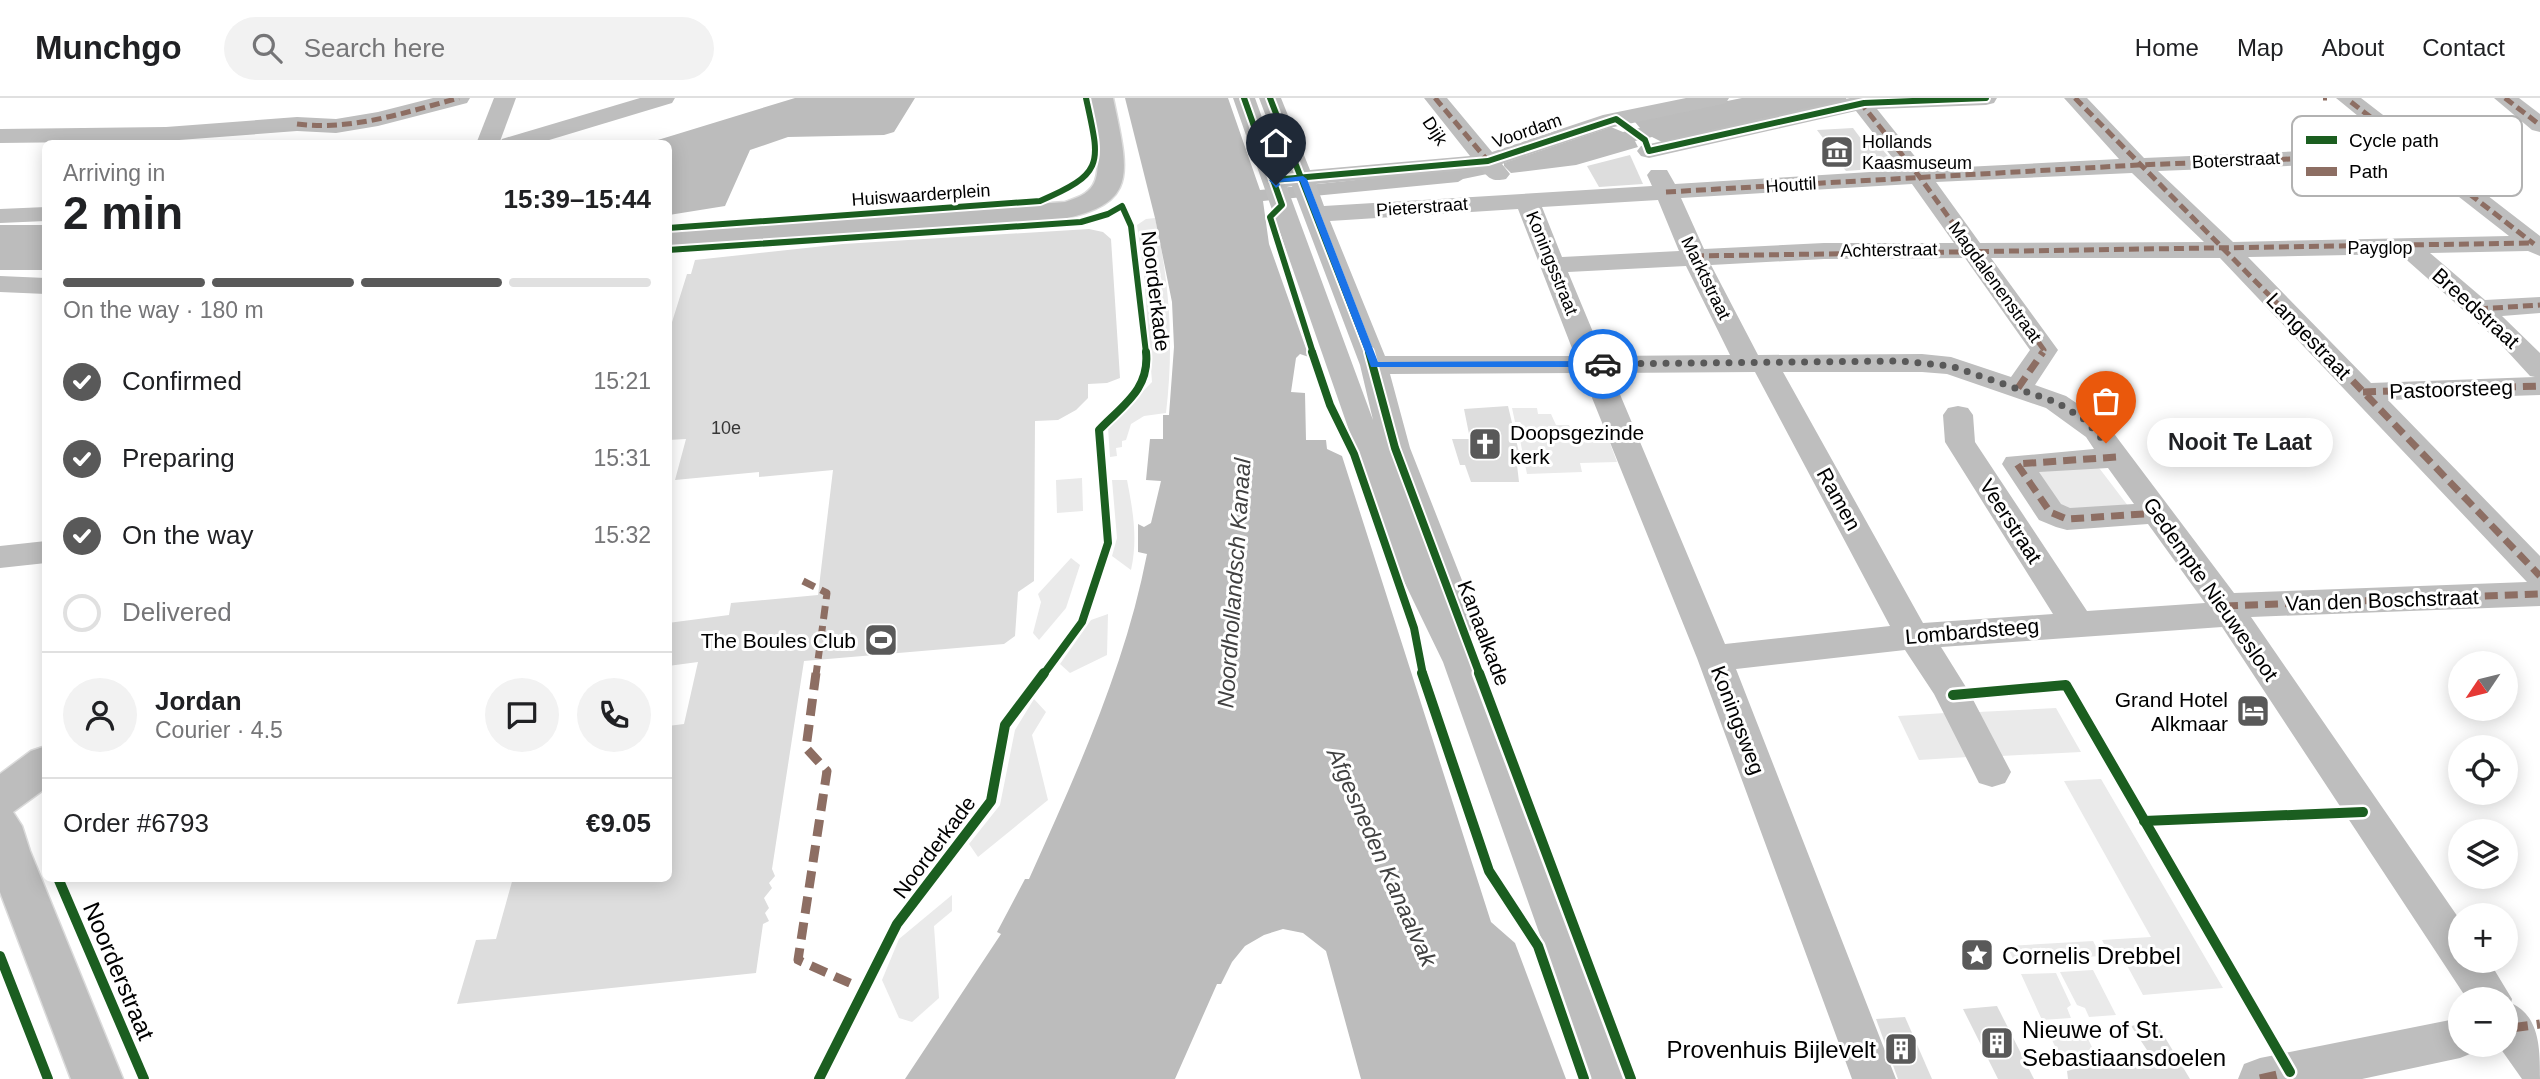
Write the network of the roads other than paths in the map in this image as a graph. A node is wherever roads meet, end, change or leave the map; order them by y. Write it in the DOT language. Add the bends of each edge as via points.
graph roads {
  1 [pos="459,98"];
  2 [pos="505,98"];
  3 [pos="664,98"];
  4 [pos="1100,98"];
  5 [pos="1244,98"];
  6 [pos="1270,98"];
  7 [pos="1413,98"];
  8 [pos="1435,98"];
  9 [pos="1718,98"];
  10 [pos="1986,98"];
  11 [pos="2075,98"];
  12 [pos="2505,98"];
  13 [pos="2336,99"];
  14 [pos="1862,100"];
  15 [pos="303,115"];
  16 [pos="2361,116"];
  17 [pos="2540,125"];
  18 [pos="1635,135"];
  19 [pos="0,136"];
  20 [pos="287,140"];
  21 [pos="489,140"];
  22 [pos="523,140"];
  23 [pos="2292,159"];
  24 [pos="1457,164"];
  25 [pos="2138,165"];
  26 [pos="1493,167"];
  27 [pos="1919,176"];
  28 [pos="1666,192"];
  29 [pos="1293,193"];
  30 [pos="2473,196"];
  31 [pos="1520,200"];
  32 [pos="42,214"];
  33 [pos="0,216"];
  34 [pos="672,239"];
  35 [pos="2537,245"];
  36 [pos="2409,248"];
  37 [pos="1972,249"];
  38 [pos="2227,250"];
  39 [pos="1694,256"];
  40 [pos="1552,265"];
  41 [pos="0,284"];
  42 [pos="42,286"];
  43 [pos="2540,305"];
  44 [pos="2478,309"];
  45 [pos="1756,363"];
  46 [pos="1593,364"];
  47 [pos="1374,365"];
  48 [pos="2540,370"];
  49 [pos="2540,386"];
  50 [pos="2018,388"];
  51 [pos="2363,392"];
  52 [pos="1958,415"];
  53 [pos="2116,457"];
  54 [pos="2159,513"];
  55 [pos="42,552"];
  56 [pos="0,557"];
  57 [pos="2540,576"];
  58 [pos="2540,594"];
  59 [pos="2228,610"];
  60 [pos="2077,623"];
  61 [pos="1913,636"];
  62 [pos="1714,658"];
  63 [pos="42,766"];
  64 [pos="1992,772"];
  65 [pos="0,798"];
  66 [pos="0,826"];
  67 [pos="2448,936"];
  68 [pos="2474,973"];
  69 [pos="2485,987"];
  70 [pos="2518,1032"];
  71 [pos="2448,1040"];
  72 [pos="2540,1068"];
  73 [pos="2275,1076"];
  74 [pos="97,1079"];
  75 [pos="1613,1079"];
  76 [pos="1631,1079"];
  77 [pos="1874,1079"];
  1 -- 15 [label="street" via="352,124 309,127"];
  2 -- 21 [label="street"];
  3 -- 22 [label="street"];
  4 -- 34 [label="main road" via="1113,173 1099,196 1073,208 1042,214"];
  5 -- 29 [label="street, Kanaalkade"];
  6 -- 29 [label="street, Kanaalkade"];
  7 -- 24 [label="street, Dijk"];
  8 -- 26 [label="street, Dijk"];
  9 -- 18 [label="street, Voordam"];
  10 -- 14 [label="street"];
  11 -- 25 [label="street, Langestraat"];
  12 -- 17 [label="street"];
  13 -- 16 [label="street"];
  14 -- 18 [label="street"];
  14 -- 27 [label="street, Magdalenenstraat"];
  15 -- 19 [label="street" via="166,134"];
  15 -- 20 [label="street"];
  18 -- 26 [label="street, Voordam"];
  18 -- 28 [label="street, Marktstraat"];
  23 -- 25 [label="street, Boterstraat"];
  24 -- 26 [label="street, Voordam"];
  24 -- 29 [label="street, Voordam"];
  25 -- 27 [label="street, Houttil"];
  25 -- 38 [label="street, Langestraat"];
  26 -- 31 [label="street, Dijk"];
  27 -- 28 [label="street, Houttil"];
  27 -- 37 [label="street, Magdalenenstraat"];
  28 -- 31 [label="street, Houttil"];
  28 -- 39 [label="street, Marktstraat"];
  29 -- 31 [label="street, Pieterstraat"];
  29 -- 47 [label="street, Kanaalkade"];
  29 -- 75 [label="street, Kanaalkade" via="1412,565 1460,662"];
  30 -- 35 [label="street"];
  31 -- 40 [label="street, Koningsstraat"];
  32 -- 33 [label="street"];
  35 -- 36 [label="street, Payglop"];
  36 -- 38 [label="street, Payglop"];
  36 -- 44 [label="street, Breedstraat"];
  37 -- 38 [label="street, Achterstraat"];
  37 -- 39 [label="street, Achterstraat"];
  37 -- 50 [label="street, Magdalenenstraat" via="2044,350"];
  38 -- 51 [label="street, Langestraat"];
  39 -- 40 [label="street, Achterstraat"];
  39 -- 45 [label="street, Marktstraat"];
  40 -- 46 [label="street, Koningsstraat"];
  41 -- 42 [label="street"];
  43 -- 44 [label="street"];
  44 -- 48 [label="street, Breedstraat"];
  45 -- 46 [label="street, Gedempte Nieuwesloot"];
  45 -- 50 [label="street, Gedempte Nieuwesloot" via="1922,363 1951,366"];
  45 -- 61 [label="street, Ramen"];
  46 -- 47 [label="street, Gedempte Nieuwesloot"];
  46 -- 62 [label="street, Koningsweg"];
  47 -- 76 [label="street, Kanaalkade" via="1395,448"];
  49 -- 51 [label="street, Pastoorsteeg"];
  50 -- 53 [label="street, Gedempte Nieuwesloot" via="2068,408 2096,430"];
  51 -- 57 [label="street, Langestraat"];
  52 -- 60 [label="street, Veerstraat" via="1960,442"];
  53 -- 54 [label="street, Gedempte Nieuwesloot"];
  53 -- 54 [label="street" via="2018,464 2050,512 2067,519"];
  54 -- 59 [label="street, Gedempte Nieuwesloot"];
  55 -- 56 [label="street"];
  58 -- 59 [label="street, Van den Boschstraat"];
  59 -- 60 [label="street, Lombardsteeg"];
  59 -- 67 [label="street, Gedempte Nieuwesloot"];
  60 -- 61 [label="street, Lombardsteeg"];
  61 -- 62 [label="street, Lombardsteeg"];
  61 -- 64 [label="street, Ramen" via="1953,695"];
  62 -- 77 [label="street, Koningsweg"];
  63 -- 65 [label="main road"];
  66 -- 74 [label="main road"];
  68 -- 69 [label="street"];
  70 -- 72 [label="street"];
  71 -- 73 [label="street"];
}
